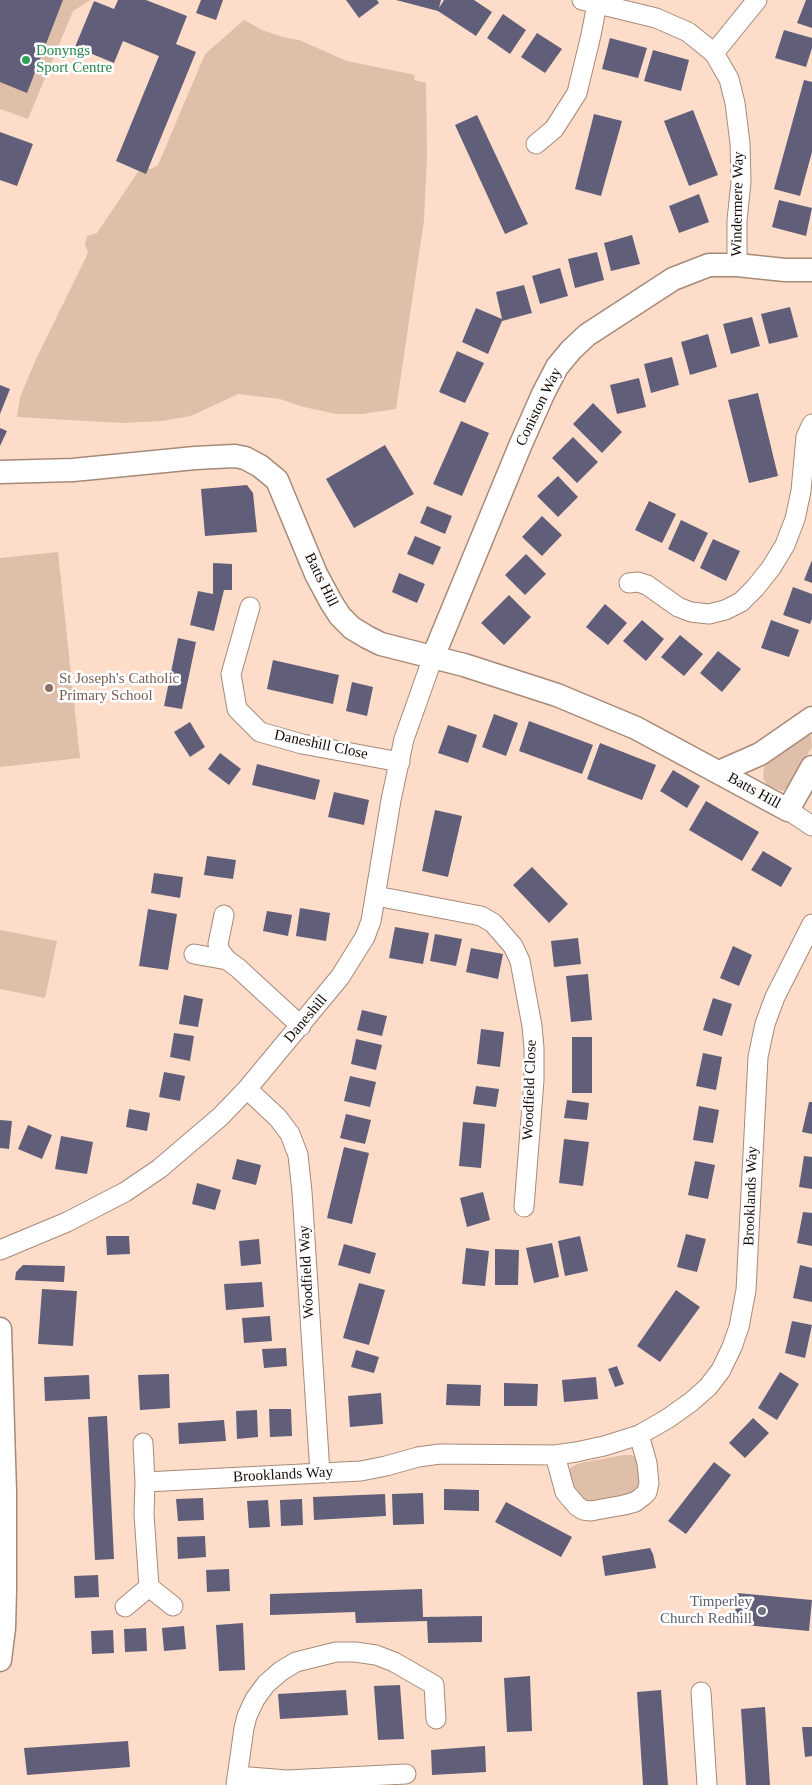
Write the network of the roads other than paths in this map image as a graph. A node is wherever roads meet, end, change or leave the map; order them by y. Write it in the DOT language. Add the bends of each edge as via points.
graph roads {
  1 [pos="757,0"];
  2 [pos="589,2"];
  3 [pos="714,53"];
  4 [pos="536,144"];
  5 [pos="737,265"];
  6 [pos="812,270"];
  7 [pos="812,424"];
  8 [pos="0,472"];
  9 [pos="629,583"];
  10 [pos="250,607"];
  11 [pos="433,658"];
  12 [pos="812,718"];
  13 [pos="400,762"];
  14 [pos="812,767"];
  15 [pos="719,772"];
  16 [pos="788,810"];
  17 [pos="812,826"];
  18 [pos="376,896"];
  19 [pos="224,915"];
  20 [pos="812,924"];
  21 [pos="194,954"];
  22 [pos="227,960"];
  23 [pos="301,1026"];
  24 [pos="247,1089"];
  25 [pos="524,1207"];
  26 [pos="0,1250"];
  27 [pos="0,1329"];
  28 [pos="639,1435"];
  29 [pos="143,1443"];
  30 [pos="555,1455"];
  31 [pos="320,1473"];
  32 [pos="145,1482"];
  33 [pos="150,1587"];
  34 [pos="3,1590"];
  35 [pos="173,1606"];
  36 [pos="125,1607"];
  37 [pos="0,1660"];
  38 [pos="701,1692"];
  39 [pos="436,1719"];
  40 [pos="406,1774"];
  41 [pos="237,1781"];
  42 [pos="707,1785"];
  1 -- 3 [label="street"];
  2 -- 3 [label="street, Windermere Way" via="656,18 688,32"];
  2 -- 4 [label="street" via="592,35 577,93 554,129"];
  3 -- 5 [label="street, Windermere Way" via="729,79 736,111 741,182"];
  5 -- 6 [label="street, Coniston Way"];
  5 -- 11 [label="street, Coniston Way" via="709,265 673,279 587,335 557,367 520,446"];
  7 -- 9 [label="street" via="806,437 795,519 785,545 771,568 741,602 709,614 691,612 647,585"];
  8 -- 11 [label="street, Batts Hill" via="73,470 195,458 245,458 277,480 316,574 340,616 352,628 381,644"];
  10 -- 13 [label="street, Daneshill Close" via="231,674 237,709 260,732 302,744"];
  11 -- 13 [label="street, Daneshill"];
  11 -- 15 [label="street, Batts Hill" via="557,695 636,728"];
  12 -- 15 [label="street, Batts Hill" via="760,754"];
  13 -- 18 [label="street, Daneshill"];
  14 -- 16 [label="street, Batts Hill"];
  15 -- 16 [label="street, Batts Hill"];
  16 -- 17 [label="street, Batts Hill"];
  18 -- 23 [label="street, Daneshill" via="368,929 353,958"];
  18 -- 25 [label="street, Woodfield Close" via="481,916 493,923 513,946 520,960 534,1048"];
  19 -- 22 [label="street" via="218,944"];
  20 -- 28 [label="street, Brooklands Way" via="775,998 758,1057 746,1290 734,1340 721,1370 708,1387 667,1419"];
  21 -- 22 [label="street"];
  22 -- 23 [label="street"];
  23 -- 24 [label="street, Daneshill"];
  24 -- 26 [label="street, Daneshill" via="189,1145 125,1192 67,1222"];
  24 -- 31 [label="street, Woodfield Way" via="278,1118 290,1134 298,1155"];
  27 -- 34 [label="street" via="5,1438"];
  28 -- 30 [label="street, Brooklands Way" via="604,1446"];
  28 -- 30 [label="street" via="649,1483 647,1492 636,1502 591,1511 576,1506 565,1492"];
  29 -- 32 [label="street"];
  30 -- 31 [label="street, Brooklands Way" via="440,1454 361,1471"];
  31 -- 32 [label="street, Brooklands Way"];
  32 -- 33 [label="street" via="144,1514"];
  33 -- 35 [label="street"];
  33 -- 36 [label="street"];
  34 -- 37 [label="street" via="4,1628"];
  38 -- 42 [label="street"];
  39 -- 41 [label="street" via="434,1685 394,1662 355,1652 311,1657 281,1671 255,1698 244,1728"];
  40 -- 41 [label="street"];
}
